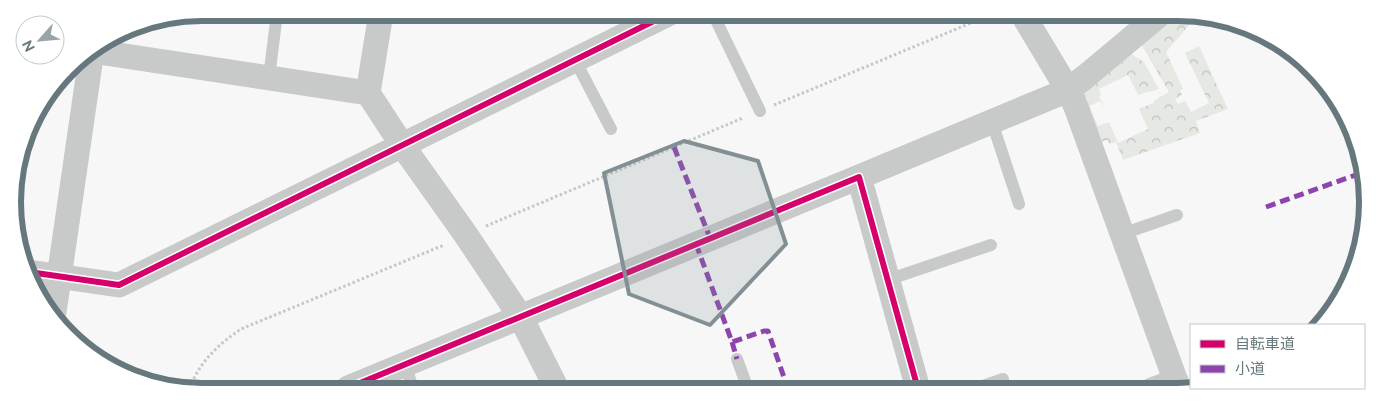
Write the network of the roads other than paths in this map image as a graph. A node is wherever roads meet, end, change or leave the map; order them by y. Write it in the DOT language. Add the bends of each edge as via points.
graph roads {
  1 [pos="276,21"];
  2 [pos="380,21"];
  3 [pos="639,21"];
  4 [pos="716,21"];
  5 [pos="1027,21"];
  6 [pos="1152,21"];
  7 [pos="102,52"];
  8 [pos="91,60"];
  9 [pos="575,60"];
  10 [pos="269,78"];
  11 [pos="1068,90"];
  12 [pos="368,93"];
  13 [pos="760,111"];
  14 [pos="992,122"];
  15 [pos="611,129"];
  16 [pos="402,145"];
  17 [pos="859,177"];
  18 [pos="1019,204"];
  19 [pos="1178,214"];
  20 [pos="1122,234"];
  21 [pos="991,245"];
  22 [pos="36,273"];
  23 [pos="60,276"];
  24 [pos="887,280"];
  25 [pos="55,306"];
  26 [pos="520,316"];
  27 [pos="737,359"];
  28 [pos="405,365"];
  29 [pos="1002,379"];
  30 [pos="360,383"];
  31 [pos="411,383"];
  32 [pos="554,383"];
  33 [pos="746,383"];
  34 [pos="916,383"];
  35 [pos="992,383"];
  36 [pos="1177,383"];
  1 -- 10 [label="lane"];
  2 -- 12 [label="street"];
  3 -- 9 [label="street"];
  4 -- 13 [label="lane"];
  5 -- 11 [label="street"];
  6 -- 11 [label="street"];
  7 -- 10 [label="street"];
  8 -- 23 [label="street"];
  9 -- 15 [label="lane"];
  9 -- 16 [label="street"];
  10 -- 12 [label="street"];
  11 -- 14 [label="street"];
  11 -- 20 [label="street"];
  12 -- 16 [label="street"];
  14 -- 17 [label="street"];
  14 -- 18 [label="lane"];
  16 -- 23 [label="street" via="118,285"];
  16 -- 26 [label="street"];
  17 -- 24 [label="street"];
  17 -- 26 [label="street"];
  19 -- 20 [label="lane"];
  20 -- 36 [label="street"];
  21 -- 24 [label="lane"];
  22 -- 23 [label="street"];
  23 -- 25 [label="street"];
  24 -- 34 [label="street"];
  26 -- 28 [label="street"];
  26 -- 32 [label="street"];
  27 -- 33 [label="lane"];
  28 -- 30 [label="street"];
  28 -- 31 [label="lane"];
  29 -- 35 [label="lane"];
}
